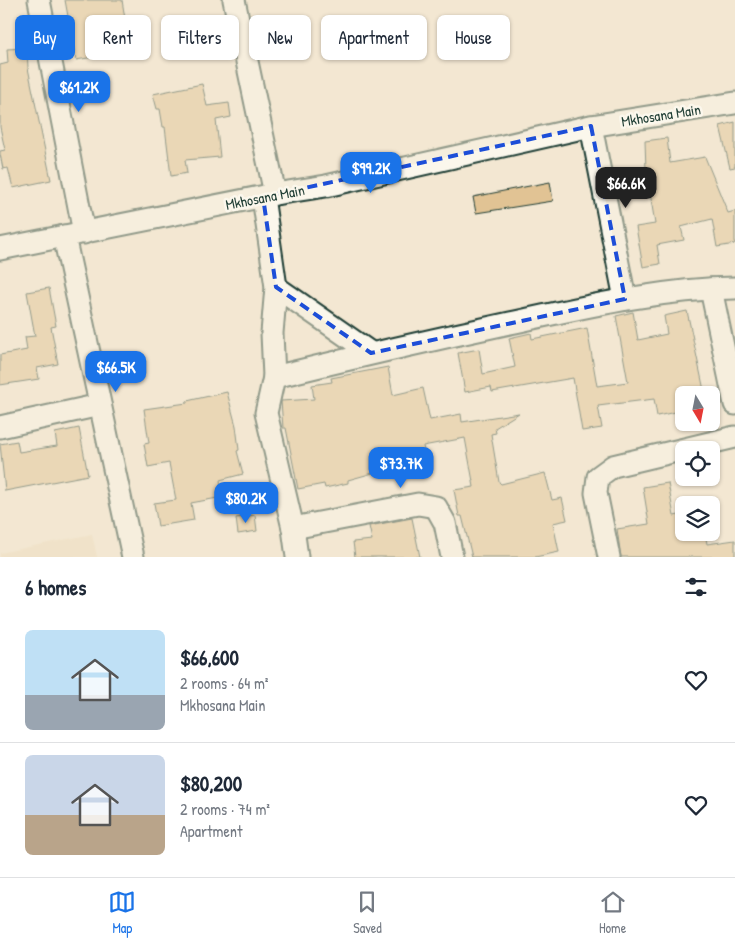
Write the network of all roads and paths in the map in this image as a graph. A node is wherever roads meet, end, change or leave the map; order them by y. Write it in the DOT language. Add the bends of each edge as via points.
graph roads {
  1 [pos="39,0"];
  2 [pos="234,0"];
  3 [pos="735,103"];
  4 [pos="591,126"];
  5 [pos="269,196"];
  6 [pos="74,234"];
  7 [pos="0,249"];
  8 [pos="276,286"];
  9 [pos="735,288"];
  10 [pos="711,289"];
  11 [pos="625,299"];
  12 [pos="371,353"];
  13 [pos="274,377"];
  14 [pos="735,404"];
  15 [pos="100,405"];
  16 [pos="0,427"];
  17 [pos="735,437"];
  18 [pos="293,528"];
  19 [pos="133,557"];
  20 [pos="297,557"];
  21 [pos="452,557"];
  22 [pos="609,557"];
  1 -- 6 [label="street"];
  2 -- 5 [label="street"];
  3 -- 4 [label="street, Mkhosana Main"];
  4 -- 5 [label="street, Mkhosana Main"];
  4 -- 11 [label="street"];
  5 -- 6 [label="street, Mkhosana Main"];
  5 -- 8 [label="street"];
  6 -- 7 [label="street, Mkhosana Main"];
  6 -- 15 [label="street"];
  8 -- 12 [label="street"];
  8 -- 13 [label="street" via="272,333"];
  9 -- 10 [label="street"];
  10 -- 11 [label="street"];
  10 -- 14 [label="street"];
  11 -- 12 [label="street"];
  12 -- 13 [label="street"];
  13 -- 18 [label="street" via="266,413"];
  15 -- 16 [label="street"];
  15 -- 19 [label="street"];
  17 -- 22 [label="street" via="613,466 598,476 596,493"];
  18 -- 20 [label="street"];
  18 -- 21 [label="street" via="418,504 436,507 445,523"];
}
